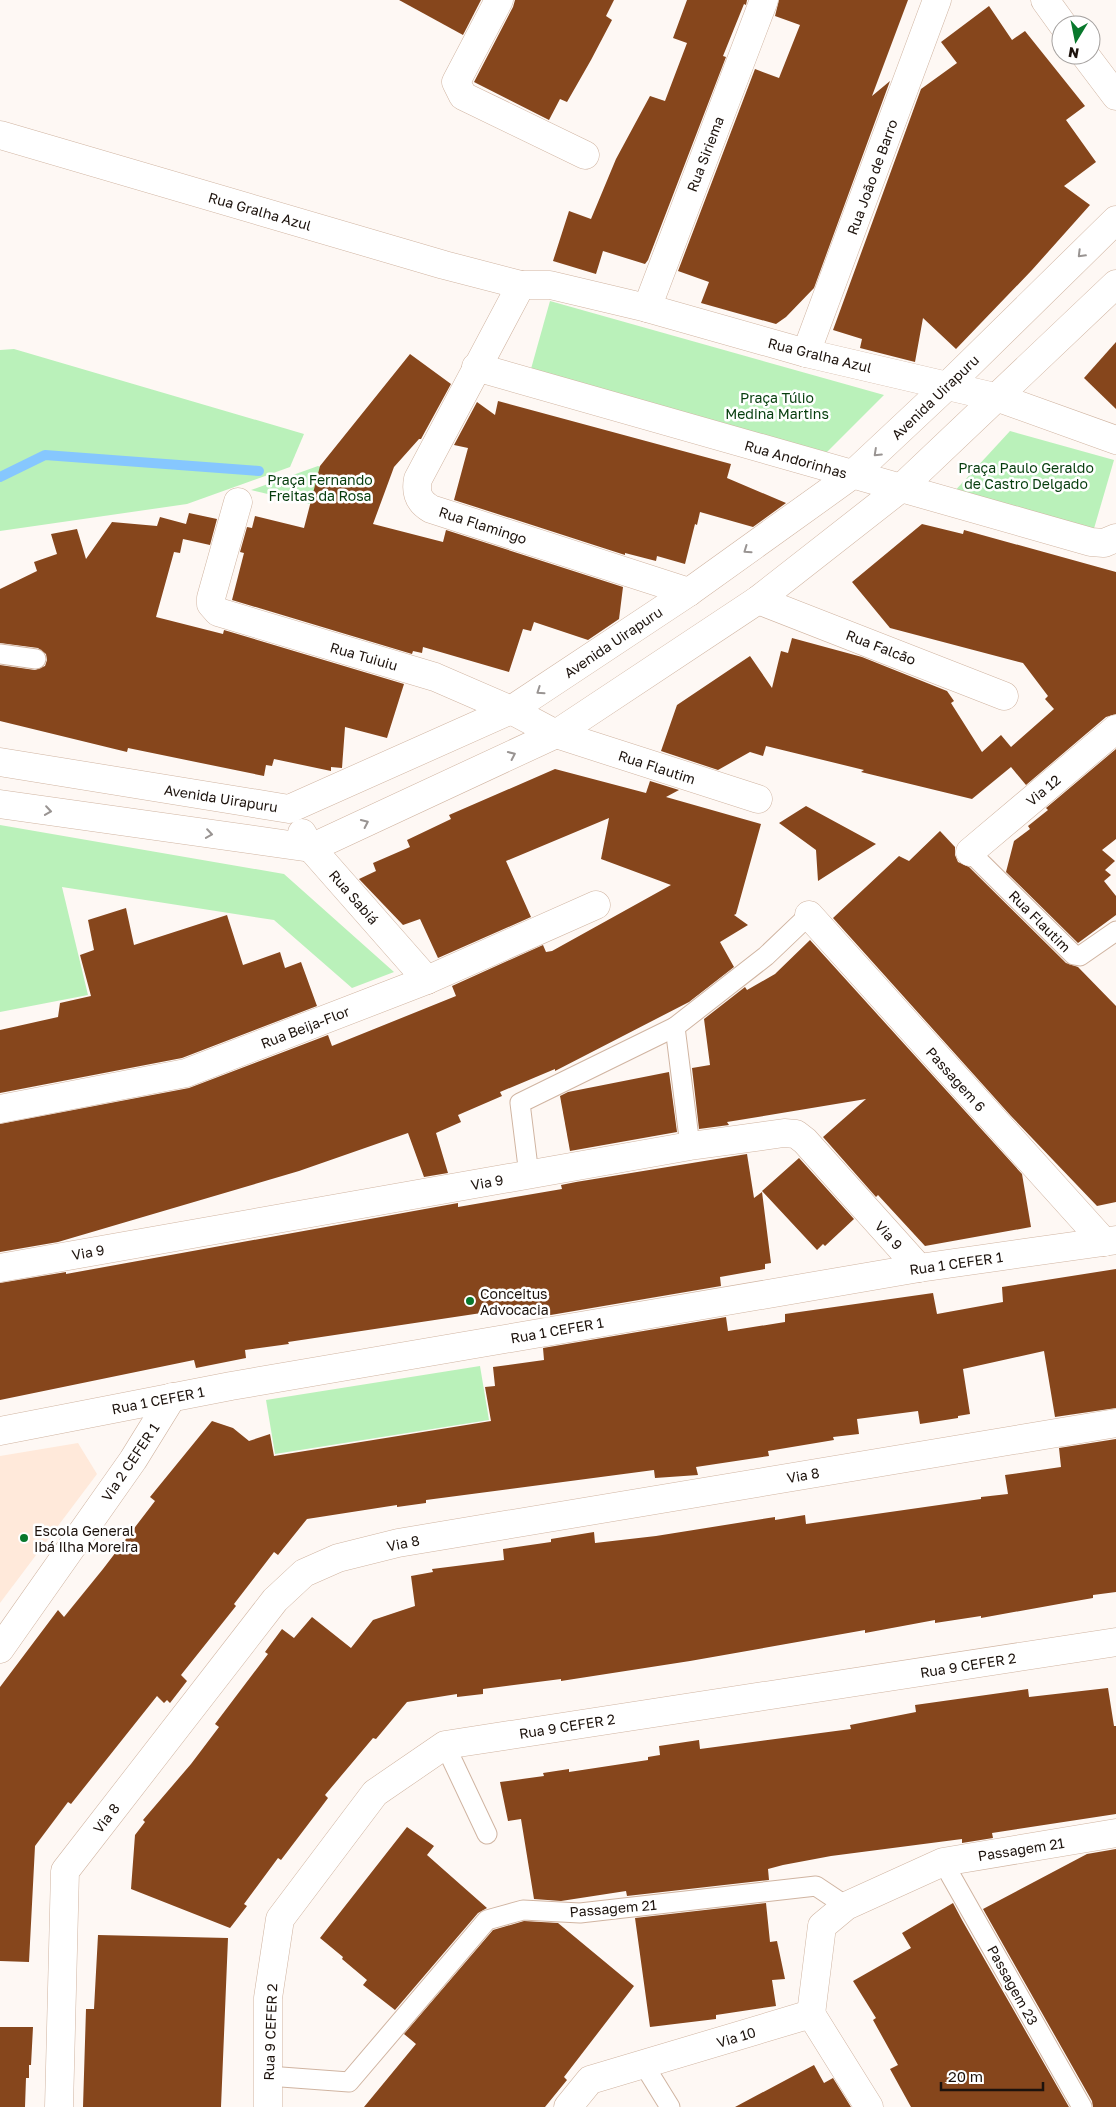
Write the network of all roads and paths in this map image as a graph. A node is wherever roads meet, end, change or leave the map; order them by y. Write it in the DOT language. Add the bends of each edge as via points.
graph roads {
  1 [pos="500,0"];
  2 [pos="764,0"];
  3 [pos="937,0"];
  4 [pos="1045,0"];
  5 [pos="1056,15"];
  6 [pos="1093,65"];
  7 [pos="1116,96"];
  8 [pos="0,135"];
  9 [pos="586,156"];
  10 [pos="1116,220"];
  11 [pos="1116,284"];
  12 [pos="521,285"];
  13 [pos="647,308"];
  14 [pos="806,353"];
  15 [pos="476,368"];
  16 [pos="948,385"];
  17 [pos="998,398"];
  18 [pos="1116,440"];
  19 [pos="852,476"];
  20 [pos="901,488"];
  21 [pos="238,502"];
  22 [pos="1116,538"];
  23 [pos="689,592"];
  24 [pos="758,600"];
  25 [pos="0,654"];
  26 [pos="36,659"];
  27 [pos="1004,696"];
  28 [pos="511,710"];
  29 [pos="1116,729"];
  30 [pos="556,734"];
  31 [pos="0,762"];
  32 [pos="758,799"];
  33 [pos="0,804"];
  34 [pos="289,809"];
  35 [pos="311,848"];
  36 [pos="970,852"];
  37 [pos="596,905"];
  38 [pos="809,915"];
  39 [pos="1116,931"];
  40 [pos="428,980"];
  41 [pos="675,1027"];
  42 [pos="0,1109"];
  43 [pos="690,1146"];
  44 [pos="529,1175"];
  45 [pos="1110,1242"];
  46 [pos="0,1268"];
  47 [pos="919,1268"];
  48 [pos="172,1397"];
  49 [pos="1116,1422"];
  50 [pos="0,1431"];
  51 [pos="1116,1642"];
  52 [pos="0,1649"];
  53 [pos="445,1745"];
  54 [pos="1116,1833"];
  55 [pos="487,1834"];
  56 [pos="944,1862"];
  57 [pos="846,1906"];
  58 [pos="811,2014"];
  59 [pos="644,2065"];
  60 [pos="268,2076"];
  61 [pos="59,2107"];
  62 [pos="268,2107"];
  63 [pos="568,2107"];
  64 [pos="670,2107"];
  65 [pos="869,2107"];
  66 [pos="1082,2107"];
  1 -- 9 [label="street" via="456,82 463,96"];
  2 -- 13 [label="street, Rua Siriema"];
  3 -- 14 [label="street, Rua João de Barro"];
  4 -- 5 [label="street"];
  6 -- 7 [label="street"];
  8 -- 12 [label="street, Rua Gralha Azul" via="444,266"];
  10 -- 16 [label="street, Avenida Uirapuru, one-way"];
  11 -- 17 [label="street"];
  12 -- 13 [label="street, Rua Gralha Azul" via="550,285"];
  12 -- 15 [label="street"];
  13 -- 14 [label="street, Rua Gralha Azul"];
  14 -- 16 [label="street, Rua Gralha Azul"];
  15 -- 19 [label="street, Rua Andorinhas"];
  15 -- 23 [label="street, Rua Flamingo" via="418,479 416,490 424,505"];
  16 -- 17 [label="street, Rua Gralha Azul"];
  16 -- 19 [label="street, Avenida Uirapuru, one-way"];
  17 -- 18 [label="street, Rua Gralha Azul"];
  17 -- 20 [label="street"];
  19 -- 20 [label="street, Rua Andorinhas"];
  19 -- 23 [label="street, Avenida Uirapuru, one-way"];
  20 -- 22 [label="street, Rua Andorinhas" via="1091,542 1104,543"];
  20 -- 24 [label="street"];
  21 -- 28 [label="street, Rua Tuiuiu" via="210,598 214,609 436,677"];
  23 -- 28 [label="street, Avenida Uirapuru, one-way"];
  24 -- 27 [label="street, Rua Falcão"];
  24 -- 30 [label="street"];
  25 -- 26 [label="lane"];
  28 -- 30 [label="street, Rua Tuiuiu"];
  28 -- 34 [label="street, Avenida Uirapuru"];
  29 -- 36 [label="street, Via 12"];
  30 -- 32 [label="street, Rua Flautim"];
  35 -- 30 [label="street, one-way"];
  31 -- 34 [label="street, Avenida Uirapuru"];
  33 -- 35 [label="street, one-way"];
  34 -- 35 [label="street, Rua Sabiá"];
  35 -- 40 [label="street, Rua Sabiá"];
  36 -- 39 [label="lane, Rua Flautim" via="1074,955 1080,956"];
  37 -- 40 [label="street, Rua Beija-Flor"];
  38 -- 41 [label="lane" via="766,956"];
  38 -- 45 [label="street, Passagem 6"];
  40 -- 42 [label="street, Rua Beija-Flor" via="186,1072"];
  41 -- 43 [label="lane"];
  41 -- 44 [label="lane" via="520,1103"];
  43 -- 44 [label="street, Via 9"];
  43 -- 47 [label="street, Via 9" via="796,1134"];
  44 -- 46 [label="street, Via 9"];
  45 -- 47 [label="street, Rua 1 CEFER 1"];
  47 -- 48 [label="street, Rua 1 CEFER 1"];
  48 -- 50 [label="street, Rua 1 CEFER 1"];
  48 -- 52 [label="street, Via 2 CEFER 1" via="133,1460"];
  49 -- 61 [label="street, Via 8" via="398,1543 338,1558 304,1573 275,1600 65,1871"];
  51 -- 53 [label="street, Rua 9 CEFER 2"];
  53 -- 55 [label="lane"];
  53 -- 60 [label="street, Rua 9 CEFER 2" via="375,1793 280,1918 268,1998"];
  54 -- 56 [label="street, Passagem 21"];
  56 -- 57 [label="street, Passagem 21"];
  56 -- 66 [label="lane, Passagem 23"];
  57 -- 58 [label="street, Passagem 21" via="822,1926"];
  57 -- 60 [label="lane, Passagem 21" via="816,1886 580,1913 523,1910 487,1920 349,2082"];
  58 -- 59 [label="street, Via 10"];
  58 -- 65 [label="street"];
  59 -- 63 [label="street, Via 10" via="590,2080"];
  59 -- 64 [label="lane"];
  60 -- 62 [label="street, Rua 9 CEFER 2"];
}
